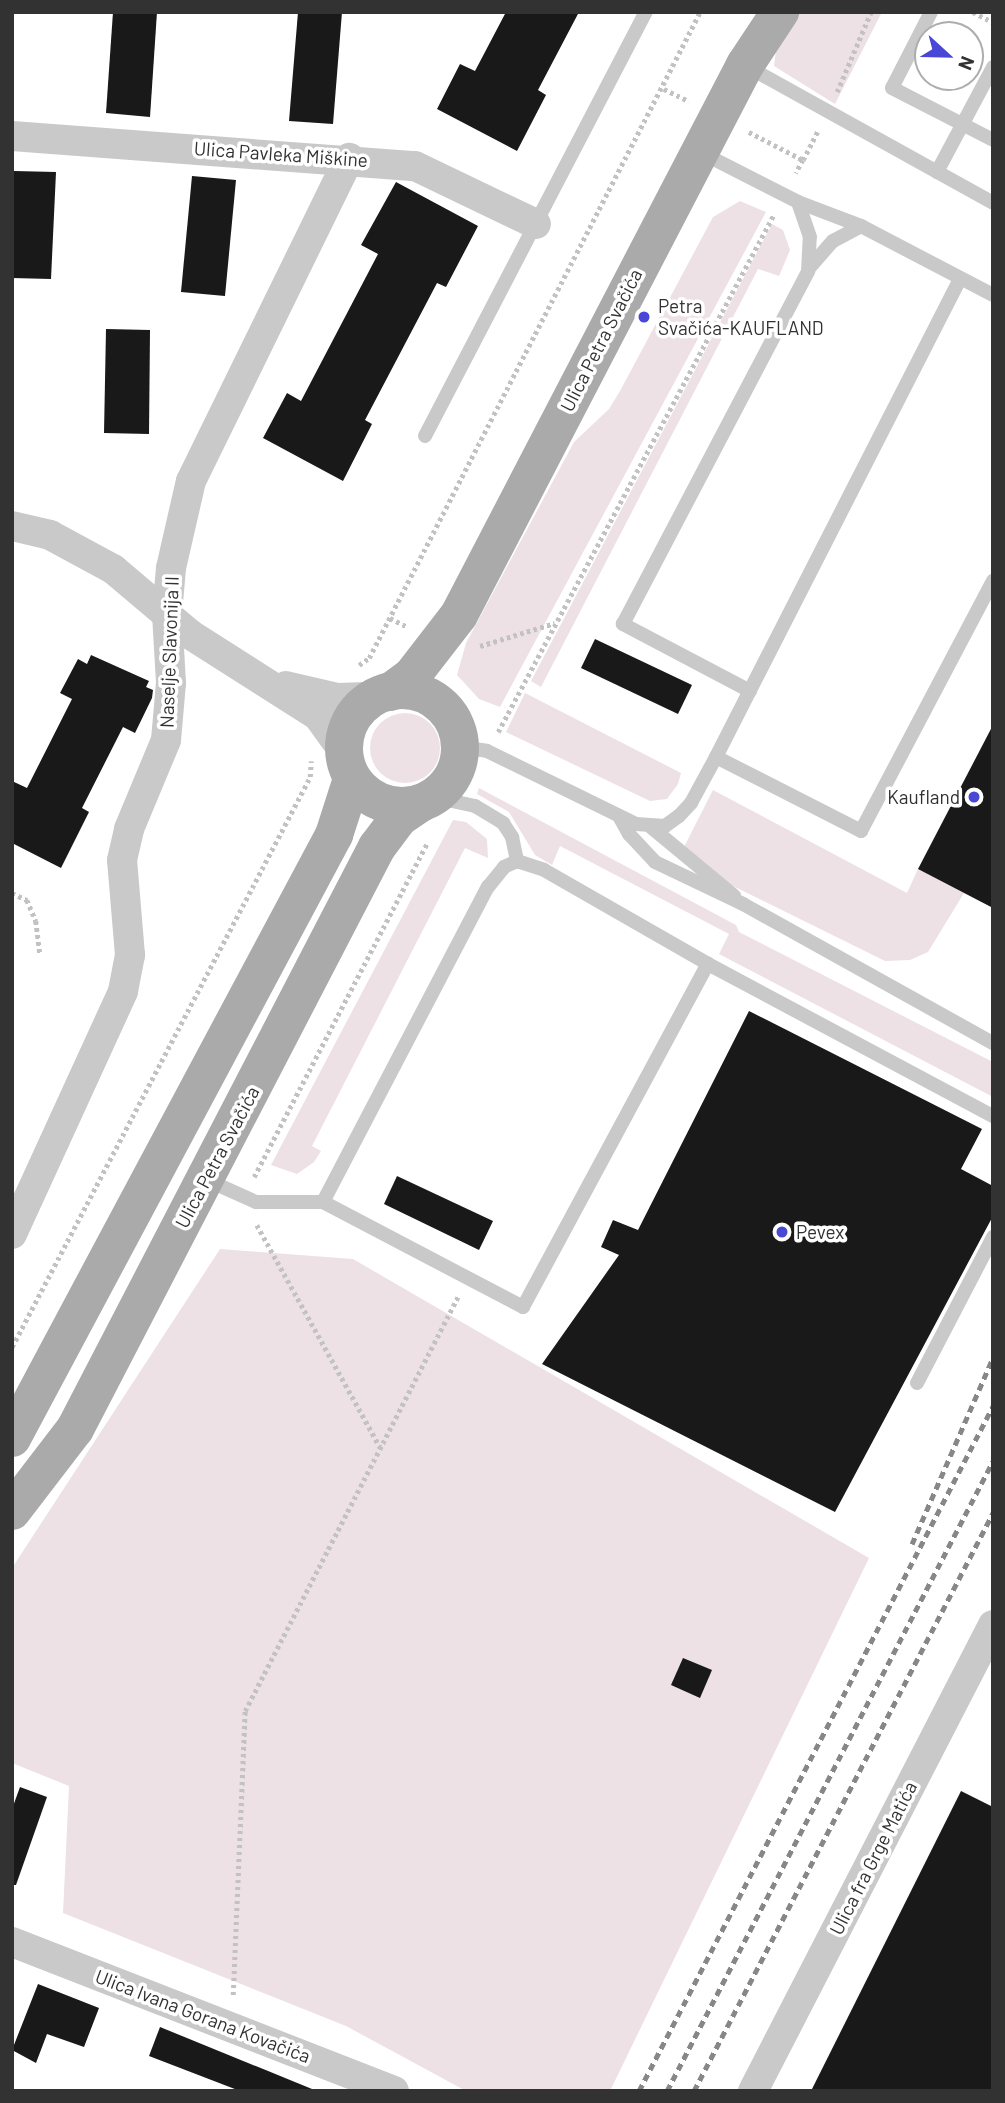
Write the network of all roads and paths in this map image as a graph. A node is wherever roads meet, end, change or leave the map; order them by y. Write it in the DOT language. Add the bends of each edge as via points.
graph roads {
  1 [pos="646,12"];
  2 [pos="700,12"];
  3 [pos="762,12"];
  4 [pos="780,12"];
  5 [pos="871,12"];
  6 [pos="931,12"];
  7 [pos="973,12"];
  8 [pos="993,22"];
  9 [pos="745,65"];
  10 [pos="993,67"];
  11 [pos="664,89"];
  12 [pos="689,102"];
  13 [pos="828,111"];
  14 [pos="963,124"];
  15 [pos="747,131"];
  16 [pos="12,136"];
  17 [pos="993,140"];
  18 [pos="699,151"];
  19 [pos="349,158"];
  20 [pos="803,160"];
  21 [pos="937,172"];
  22 [pos="796,173"];
  23 [pos="798,202"];
  24 [pos="993,204"];
  25 [pos="773,216"];
  26 [pos="537,224"];
  27 [pos="861,226"];
  28 [pos="808,271"];
  29 [pos="960,279"];
  30 [pos="993,295"];
  31 [pos="425,436"];
  32 [pos="12,526"];
  33 [pos="993,582"];
  34 [pos="167,614"];
  35 [pos="556,623"];
  36 [pos="466,632"];
  37 [pos="265,680"];
  38 [pos="373,687"];
  39 [pos="750,691"];
  40 [pos="466,738"];
  41 [pos="716,757"];
  42 [pos="336,762"];
  43 [pos="427,800"];
  44 [pos="618,816"];
  45 [pos="651,827"];
  46 [pos="517,861"];
  47 [pos="12,893"];
  48 [pos="743,904"];
  49 [pos="40,953"];
  50 [pos="708,964"];
  51 [pos="993,1043"];
  52 [pos="993,1116"];
  53 [pos="205,1179"];
  54 [pos="243,1199"];
  55 [pos="323,1202"];
  56 [pos="12,1234"];
  57 [pos="993,1237"];
  58 [pos="468,1277"];
  59 [pos="12,1347"];
  60 [pos="917,1383"];
  61 [pos="12,1438"];
  62 [pos="381,1447"];
  63 [pos="12,1511"];
  64 [pos="993,1625"];
  65 [pos="12,1942"];
  66 [pos="232,2027"];
  67 [pos="394,2091"];
  68 [pos="753,2091"];
  1 -- 26 [label="lane"];
  2 -- 11 [label="path"];
  3 -- 9 [label="main road, Ulica Petra Svačića"];
  4 -- 9 [label="main road, Ulica Petra Svačića"];
  5 -- 13 [label="path"];
  6 -- 14 [label="lane" via="892,88"];
  7 -- 8 [label="path"];
  9 -- 13 [label="lane"];
  9 -- 18 [label="main road, Ulica Petra Svačića"];
  10 -- 14 [label="lane"];
  11 -- 12 [label="path"];
  11 -- 38 [label="path" via="369,658"];
  13 -- 20 [label="path"];
  13 -- 21 [label="lane"];
  14 -- 17 [label="lane"];
  14 -- 21 [label="lane"];
  15 -- 20 [label="path"];
  16 -- 19 [label="street, Ulica Pavleka Miškine"];
  18 -- 23 [label="lane"];
  18 -- 36 [label="main road, Ulica Petra Svačića"];
  19 -- 26 [label="street, Ulica Pavleka Miškine" via="415,166"];
  19 -- 34 [label="street, Naselje Slavonija II" via="191,481 171,568"];
  20 -- 22 [label="path"];
  21 -- 24 [label="lane"];
  23 -- 27 [label="lane"];
  23 -- 28 [label="lane" via="810,237"];
  25 -- 35 [label="path"];
  26 -- 31 [label="lane"];
  27 -- 28 [label="lane" via="833,241"];
  27 -- 29 [label="lane"];
  28 -- 39 [label="lane" via="623,624"];
  29 -- 30 [label="lane"];
  29 -- 39 [label="lane"];
  32 -- 34 [label="street" via="79,548 113,569"];
  33 -- 41 [label="lane" via="861,831"];
  34 -- 37 [label="street" via="200,641"];
  34 -- 56 [label="street, Naselje Slavonija II" via="171,683 166,740 129,829 122,860 130,955 124,991"];
  35 -- 36 [label="path"];
  35 -- 40 [label="path"];
  36 -- 38 [label="main road, Ulica Petra Svačića" via="419,669"];
  36 -- 40 [label="main road, Ulica Petra Svačića" via="447,670"];
  37 -- 38 [label="street" via="320,696"];
  37 -- 42 [label="street" via="318,716"];
  38 -- 40 [label="main road" via="424,694"];
  38 -- 42 [label="main road" via="351,720"];
  39 -- 41 [label="lane"];
  40 -- 43 [label="main road" via="448,784"];
  40 -- 44 [label="lane"];
  41 -- 45 [label="lane" via="691,803 664,826"];
  42 -- 43 [label="main road" via="365,794 382,803"];
  42 -- 59 [label="path" via="310,777"];
  42 -- 61 [label="main road" via="334,835"];
  43 -- 46 [label="lane" via="475,806 503,823 512,836"];
  43 -- 53 [label="main road, Ulica Petra Svačića" via="400,817 377,848"];
  43 -- 54 [label="path" via="431,835"];
  44 -- 45 [label="lane"];
  44 -- 48 [label="lane" via="655,862"];
  45 -- 48 [label="lane"];
  46 -- 50 [label="lane" via="544,870"];
  46 -- 55 [label="lane" via="505,867 488,887"];
  47 -- 49 [label="path" via="27,900 36,921"];
  48 -- 51 [label="lane"];
  50 -- 52 [label="lane"];
  50 -- 58 [label="lane" via="523,1307"];
  53 -- 54 [label="lane"];
  53 -- 63 [label="main road, Ulica Petra Svačića" via="75,1429"];
  54 -- 55 [label="lane"];
  54 -- 62 [label="path"];
  55 -- 58 [label="lane"];
  57 -- 60 [label="lane"];
  58 -- 62 [label="path"];
  62 -- 66 [label="path" via="244,1711"];
  64 -- 68 [label="street, Ulica fra Grge Matića"];
  65 -- 66 [label="street, Ulica Ivana Gorana Kovačića"];
  66 -- 67 [label="street, Ulica Ivana Gorana Kovačića"];
}
